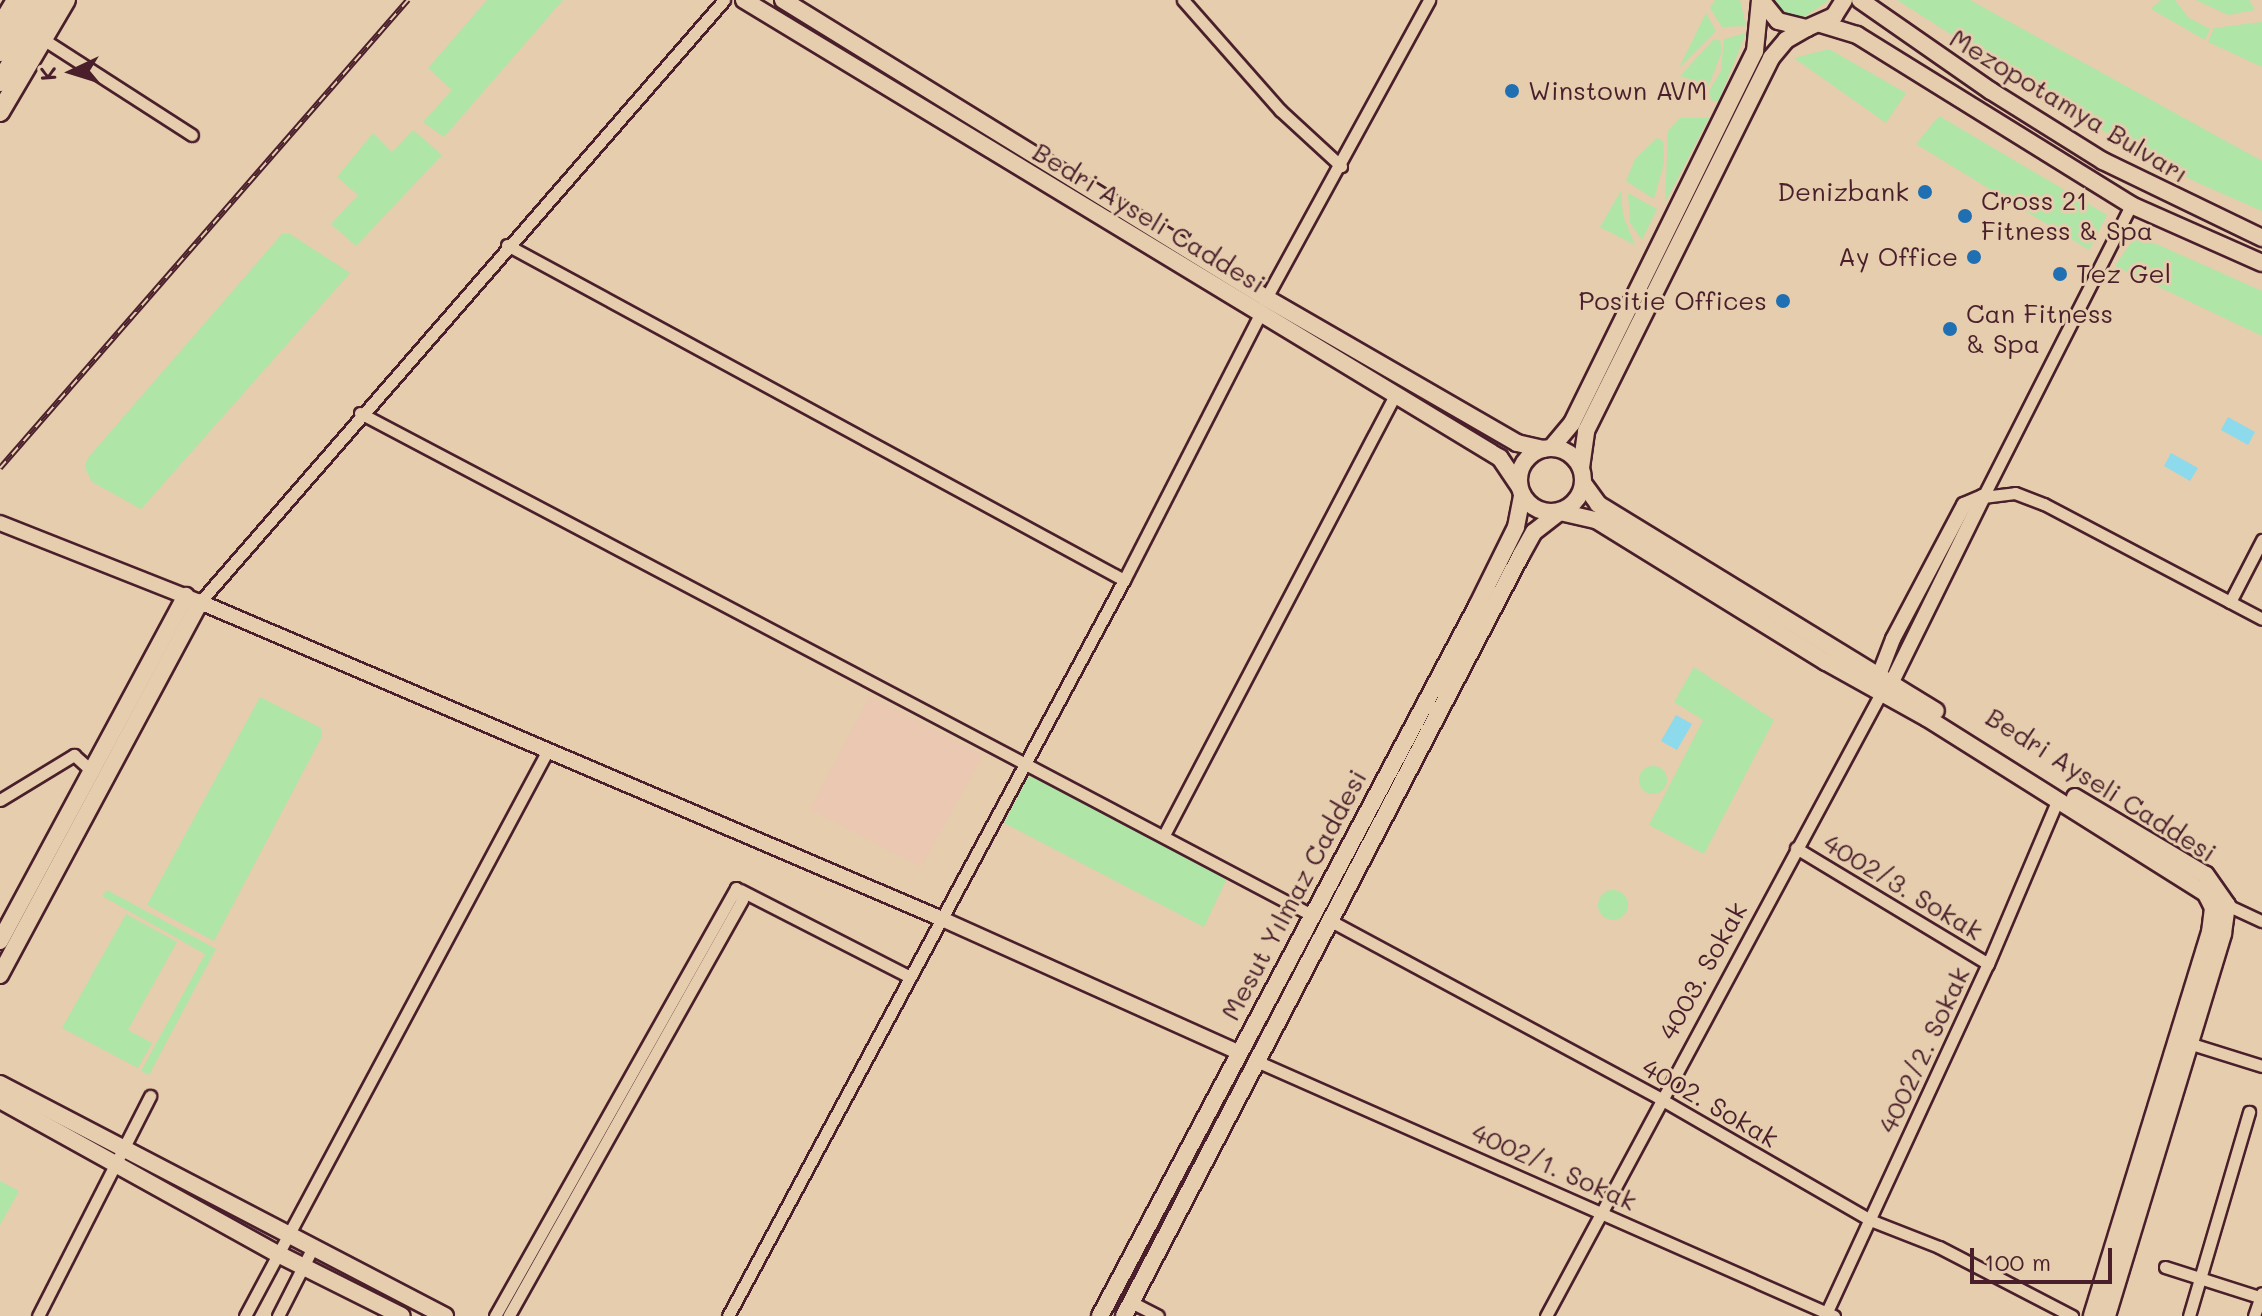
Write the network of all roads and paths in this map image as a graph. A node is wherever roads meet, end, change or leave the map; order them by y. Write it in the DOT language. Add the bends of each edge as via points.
graph roads {
  1 [pos="16,0"];
  2 [pos="30,0"];
  3 [pos="48,0"];
  4 [pos="66,0"];
  5 [pos="724,0"];
  6 [pos="744,0"];
  7 [pos="783,0"];
  8 [pos="1183,0"];
  9 [pos="1429,0"];
  10 [pos="1760,0"];
  11 [pos="1844,0"];
  12 [pos="1860,0"];
  13 [pos="1814,26"];
  14 [pos="0,27"];
  15 [pos="43,39"];
  16 [pos="0,52"];
  17 [pos="0,82"];
  18 [pos="0,112"];
  19 [pos="192,135"];
  20 [pos="1341,166"];
  21 [pos="2131,205"];
  22 [pos="2262,238"];
  23 [pos="507,245"];
  24 [pos="2262,263"];
  25 [pos="1266,298"];
  26 [pos="1260,314"];
  27 [pos="1395,395"];
  28 [pos="360,413"];
  29 [pos="1547,448"];
  30 [pos="1582,475"];
  31 [pos="1521,490"];
  32 [pos="1983,497"];
  33 [pos="1560,512"];
  34 [pos="0,523"];
  35 [pos="2262,540"];
  36 [pos="1124,580"];
  37 [pos="193,599"];
  38 [pos="2230,602"];
  39 [pos="2262,619"];
  40 [pos="1882,687"];
  41 [pos="548,750"];
  42 [pos="1024,762"];
  43 [pos="92,771"];
  44 [pos="2058,799"];
  45 [pos="0,800"];
  46 [pos="1164,835"];
  47 [pos="1796,848"];
  48 [pos="740,890"];
  49 [pos="2227,905"];
  50 [pos="1310,914"];
  51 [pos="942,919"];
  52 [pos="1329,920"];
  53 [pos="2262,921"];
  54 [pos="0,941"];
  55 [pos="1988,964"];
  56 [pos="0,975"];
  57 [pos="910,977"];
  58 [pos="2188,1043"];
  59 [pos="1238,1052"];
  60 [pos="1254,1060"];
  61 [pos="2262,1066"];
  62 [pos="0,1084"];
  63 [pos="150,1096"];
  64 [pos="1659,1098"];
  65 [pos="0,1100"];
  66 [pos="2249,1112"];
  67 [pos="122,1150"];
  68 [pos="114,1166"];
  69 [pos="1601,1211"];
  70 [pos="1870,1220"];
  71 [pos="288,1238"];
  72 [pos="311,1251"];
  73 [pos="280,1255"];
  74 [pos="303,1267"];
  75 [pos="2165,1267"];
  76 [pos="2200,1279"];
  77 [pos="2261,1296"];
  78 [pos="1128,1309"];
  79 [pos="1829,1315"];
  80 [pos="38,1316"];
  81 [pos="245,1316"];
  82 [pos="278,1316"];
  83 [pos="402,1316"];
  84 [pos="445,1316"];
  85 [pos="495,1316"];
  86 [pos="509,1316"];
  87 [pos="728,1316"];
  88 [pos="1100,1316"];
  89 [pos="1158,1316"];
  90 [pos="1546,1316"];
  91 [pos="2072,1316"];
  92 [pos="2092,1316"];
  93 [pos="2107,1316"];
  94 [pos="2189,1316"];
  95 [pos="2254,1316"];
  1 -- 14 [label="highway"];
  2 -- 16 [label="highway"];
  3 -- 17 [label="highway"];
  4 -- 15 [label="highway"];
  5 -- 23 [label="street"];
  6 -- 26 [label="main road, Bedri Ayseli Caddesi"];
  7 -- 25 [label="main road, Bedri Ayseli Caddesi"];
  8 -- 20 [label="street" via="1280,110"];
  9 -- 20 [label="street"];
  10 -- 13 [label="main road, Mezopotamya Bulvarı" via="1778,21"];
  10 -- 29 [label="main road" via="1755,51 1572,423"];
  11 -- 13 [label="main road"];
  12 -- 22 [label="main road, Mezopotamya Bulvarı" via="2103,161"];
  13 -- 21 [label="main road, Mezopotamya Bulvarı" via="1857,35"];
  13 -- 30 [label="main road" via="1786,40 1771,58 1586,431"];
  15 -- 18 [label="highway"];
  15 -- 19 [label="street"];
  20 -- 25 [label="street"];
  21 -- 24 [label="main road, Mezopotamya Bulvarı"];
  21 -- 32 [label="street"];
  23 -- 28 [label="street"];
  23 -- 36 [label="street"];
  25 -- 29 [label="main road, Bedri Ayseli Caddesi" via="1517,443"];
  26 -- 27 [label="main road, Bedri Ayseli Caddesi"];
  26 -- 36 [label="street"];
  27 -- 31 [label="main road, Bedri Ayseli Caddesi" via="1500,458"];
  27 -- 46 [label="street"];
  28 -- 37 [label="street"];
  28 -- 42 [label="street"];
  29 -- 30 [label="main road" via="1570,454"];
  29 -- 31 [label="main road" via="1521,467"];
  30 -- 33 [label="main road" via="1578,498"];
  30 -- 40 [label="main road, Bedri Ayseli Caddesi" via="1598,504"];
  31 -- 33 [label="main road" via="1536,508"];
  31 -- 50 [label="main road, Mesut Yılmaz Caddesi" via="1523,510 1483,593"];
  32 -- 38 [label="street" via="2015,493 2044,504"];
  32 -- 40 [label="street"];
  33 -- 40 [label="main road, Bedri Ayseli Caddesi" via="1596,520"];
  33 -- 52 [label="main road, Mesut Yılmaz Caddesi" via="1534,532"];
  34 -- 37 [label="street"];
  35 -- 38 [label="street"];
  36 -- 42 [label="street"];
  37 -- 41 [label="street"];
  37 -- 43 [label="main road"];
  37 -- 56 [label="main road"];
  38 -- 39 [label="street"];
  40 -- 44 [label="main road, Bedri Ayseli Caddesi"];
  40 -- 47 [label="street, 4003. Sokak"];
  40 -- 49 [label="main road, Bedri Ayseli Caddesi" via="2206,875"];
  41 -- 51 [label="street"];
  41 -- 71 [label="street"];
  42 -- 46 [label="street"];
  42 -- 51 [label="street"];
  43 -- 45 [label="street" via="74,755"];
  43 -- 54 [label="main road"];
  44 -- 55 [label="street, 4002/2. Sokak"];
  44 -- 92 [label="main road, Bedri Ayseli Caddesi" via="2194,883 2213,908"];
  46 -- 50 [label="street"];
  47 -- 55 [label="street, 4002/3. Sokak"];
  47 -- 64 [label="street, 4003. Sokak"];
  48 -- 57 [label="street"];
  48 -- 85 [label="street" via="732,888"];
  48 -- 86 [label="street" via="742,900"];
  49 -- 53 [label="street"];
  49 -- 58 [label="main road"];
  50 -- 59 [label="main road, Mesut Yılmaz Caddesi"];
  51 -- 57 [label="street"];
  51 -- 59 [label="street"];
  52 -- 60 [label="main road, Mesut Yılmaz Caddesi"];
  52 -- 64 [label="street, 4002. Sokak"];
  55 -- 70 [label="street, 4002/2. Sokak"];
  57 -- 87 [label="street"];
  58 -- 61 [label="street"];
  58 -- 93 [label="main road"];
  59 -- 88 [label="main road, Mesut Yılmaz Caddesi"];
  60 -- 69 [label="street, 4002/1. Sokak"];
  60 -- 78 [label="main road, Mesut Yılmaz Caddesi"];
  62 -- 67 [label="main road"];
  63 -- 67 [label="street"];
  64 -- 69 [label="street, 4003. Sokak"];
  64 -- 70 [label="street, 4002. Sokak"];
  65 -- 68 [label="main road"];
  66 -- 76 [label="street"];
  67 -- 68 [label="street"];
  67 -- 71 [label="main road"];
  68 -- 73 [label="main road"];
  68 -- 80 [label="street"];
  69 -- 79 [label="street, 4002/1. Sokak"];
  69 -- 90 [label="street, 4003. Sokak"];
  70 -- 79 [label="street, 4002/2. Sokak"];
  70 -- 91 [label="street, 4002. Sokak" via="1939,1247"];
  71 -- 72 [label="main road"];
  71 -- 73 [label="street"];
  72 -- 74 [label="street"];
  72 -- 84 [label="main road"];
  73 -- 74 [label="main road"];
  73 -- 81 [label="street"];
  74 -- 82 [label="street"];
  74 -- 83 [label="main road"];
  75 -- 76 [label="street"];
  76 -- 77 [label="street"];
  76 -- 94 [label="street"];
  77 -- 95 [label="street"];
  78 -- 89 [label="street"];
}
